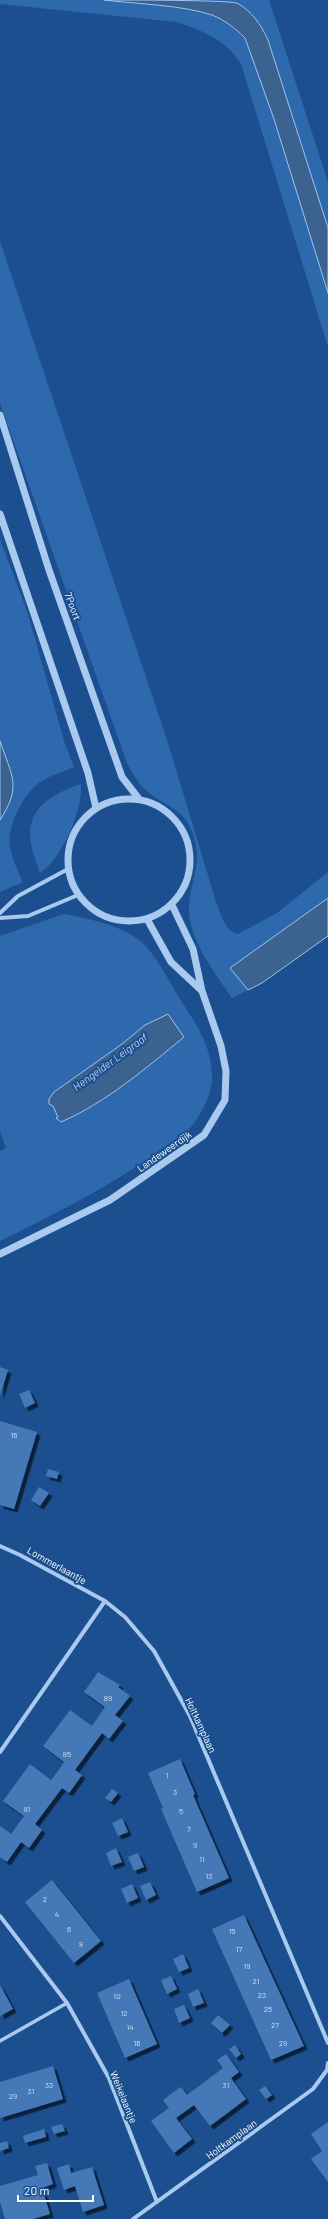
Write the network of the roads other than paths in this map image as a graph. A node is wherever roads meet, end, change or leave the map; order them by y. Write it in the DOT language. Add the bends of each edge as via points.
graph roads {
  1 [pos="0,415"];
  2 [pos="0,514"];
  3 [pos="139,799"];
  4 [pos="96,808"];
  5 [pos="68,869"];
  6 [pos="78,895"];
  7 [pos="172,904"];
  8 [pos="0,913"];
  9 [pos="0,918"];
  10 [pos="148,919"];
  11 [pos="202,991"];
  12 [pos="0,1254"];
  13 [pos="0,1546"];
  14 [pos="104,1601"];
  15 [pos="0,1752"];
  16 [pos="0,1916"];
  17 [pos="67,2003"];
  18 [pos="0,2041"];
  19 [pos="328,2042"];
  20 [pos="328,2062"];
  21 [pos="157,2202"];
  22 [pos="133,2219"];
  1 -- 3 [label="street, 7Poort" via="49,570 122,777"];
  2 -- 4 [label="street" via="88,773"];
  3 -- 4 [label="street" via="109,802"];
  3 -- 7 [label="street" via="160,806 177,821 188,842 191,864 185,886"];
  4 -- 5 [label="street" via="79,824 69,846"];
  5 -- 6 [label="street"];
  5 -- 8 [label="street" via="18,896"];
  6 -- 9 [label="street" via="28,916"];
  6 -- 10 [label="street" via="92,909 109,918 128,922"];
  7 -- 10 [label="street"];
  7 -- 11 [label="street, Landeweerdijk" via="193,949"];
  10 -- 11 [label="street, Landeweerdijk" via="171,962"];
  11 -- 12 [label="street, Landeweerdijk" via="221,1046 226,1071 225,1100 204,1134 110,1200"];
  13 -- 14 [label="street, Lommerlaantje"];
  14 -- 15 [label="street"];
  14 -- 19 [label="street, Holtkamplaan" via="125,1617 154,1651 190,1716"];
  16 -- 17 [label="street, Weikelaantje"];
  17 -- 18 [label="street"];
  17 -- 21 [label="street, Weikelaantje" via="109,2078"];
  20 -- 21 [label="street, Holtkamplaan" via="327,2070 313,2089"];
  21 -- 22 [label="street, Holtkamplaan"];
}
